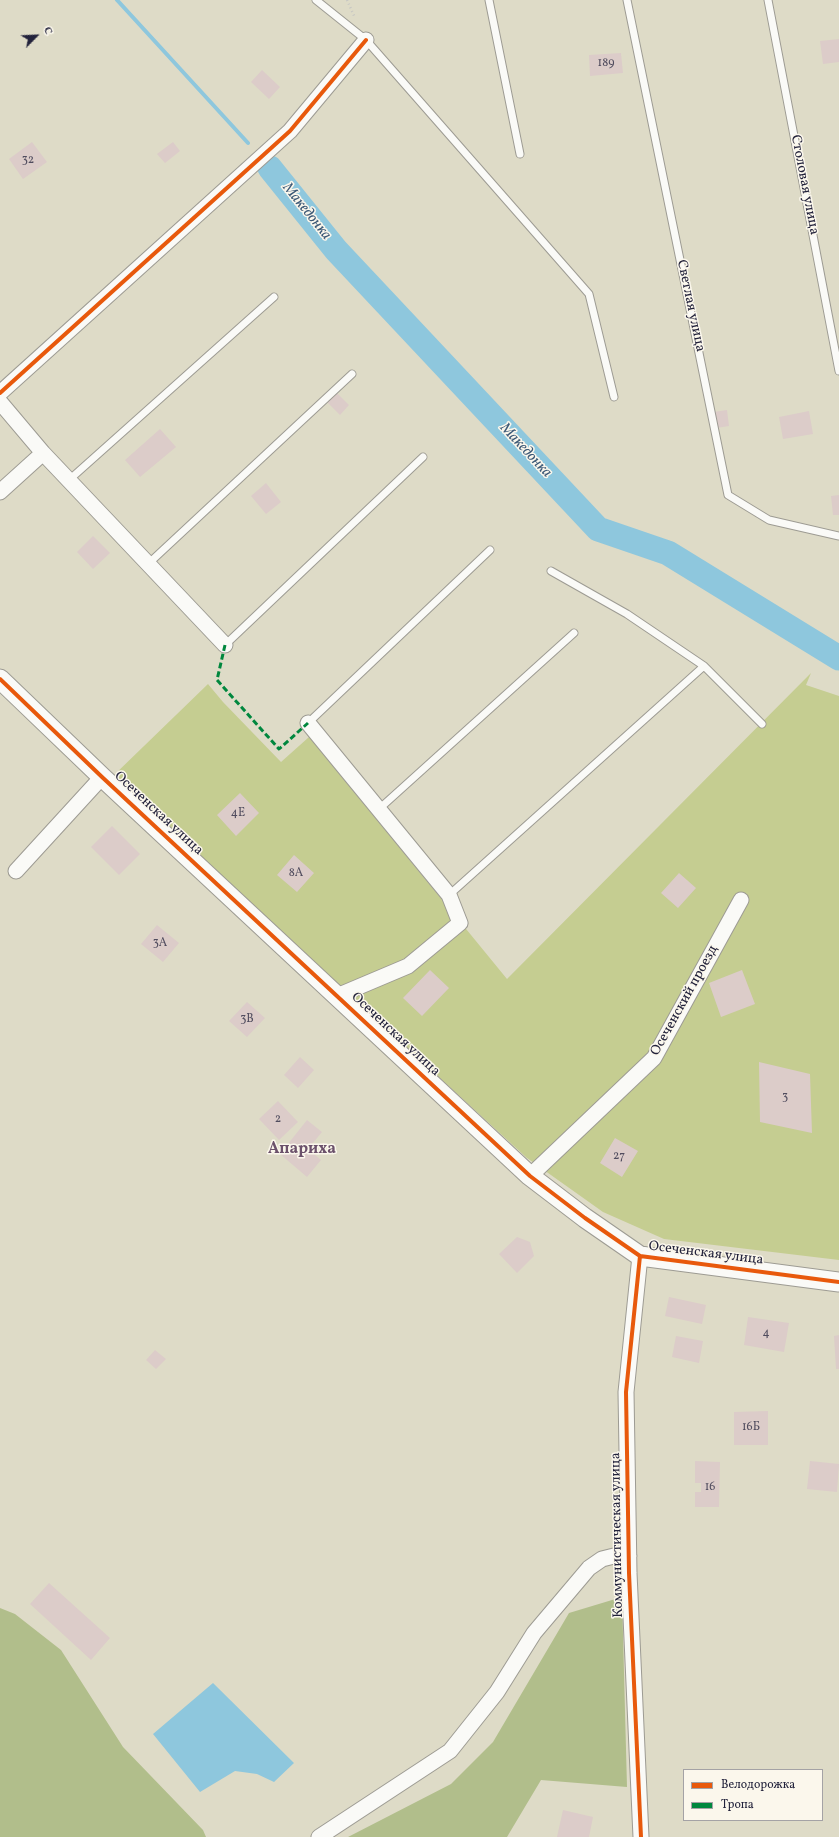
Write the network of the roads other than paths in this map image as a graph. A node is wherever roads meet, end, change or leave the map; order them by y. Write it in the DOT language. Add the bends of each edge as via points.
graph roads {
  1 [pos="316,0"];
  2 [pos="489,0"];
  3 [pos="627,0"];
  4 [pos="768,0"];
  5 [pos="366,40"];
  6 [pos="520,154"];
  7 [pos="274,297"];
  8 [pos="839,371"];
  9 [pos="352,374"];
  10 [pos="0,393"];
  11 [pos="614,397"];
  12 [pos="0,402"];
  13 [pos="43,452"];
  14 [pos="423,457"];
  15 [pos="69,480"];
  16 [pos="0,492"];
  17 [pos="839,536"];
  18 [pos="490,550"];
  19 [pos="148,564"];
  20 [pos="551,571"];
  21 [pos="574,633"];
  22 [pos="225,645"];
  23 [pos="704,666"];
  24 [pos="0,679"];
  25 [pos="308,723"];
  26 [pos="762,724"];
  27 [pos="102,777"];
  28 [pos="379,809"];
  29 [pos="16,871"];
  30 [pos="449,895"];
  31 [pos="741,900"];
  32 [pos="337,996"];
  33 [pos="530,1176"];
  34 [pos="640,1256"];
  35 [pos="839,1282"];
  36 [pos="629,1556"];
  37 [pos="319,1837"];
  38 [pos="642,1837"];
  1 -- 5 [label="lane"];
  2 -- 6 [label="lane"];
  3 -- 17 [label="lane, Светлая улица" via="728,495 769,520"];
  4 -- 8 [label="lane, Столовая улица"];
  5 -- 10 [label="street" via="290,131"];
  5 -- 11 [label="lane" via="589,294"];
  7 -- 15 [label="lane"];
  9 -- 19 [label="lane"];
  12 -- 13 [label="street"];
  13 -- 15 [label="street"];
  13 -- 16 [label="street"];
  14 -- 22 [label="lane"];
  15 -- 19 [label="street"];
  18 -- 25 [label="lane"];
  19 -- 22 [label="street"];
  20 -- 23 [label="lane" via="627,614"];
  21 -- 28 [label="lane"];
  23 -- 26 [label="lane"];
  23 -- 30 [label="lane"];
  24 -- 27 [label="street, Осеченская улица"];
  25 -- 28 [label="street"];
  27 -- 29 [label="street"];
  27 -- 32 [label="street, Осеченская улица"];
  28 -- 30 [label="street"];
  30 -- 32 [label="street" via="460,923 408,966"];
  31 -- 33 [label="street, Осеченский проезд" via="654,1058"];
  32 -- 33 [label="street, Осеченская улица"];
  33 -- 34 [label="street, Осеченская улица"];
  34 -- 35 [label="street, Осеченская улица"];
  34 -- 36 [label="street, Коммунистическая улица" via="626,1392"];
  36 -- 37 [label="street" via="602,1559 589,1568 534,1633 497,1692 450,1751"];
  36 -- 38 [label="street, Коммунистическая улица"];
}
